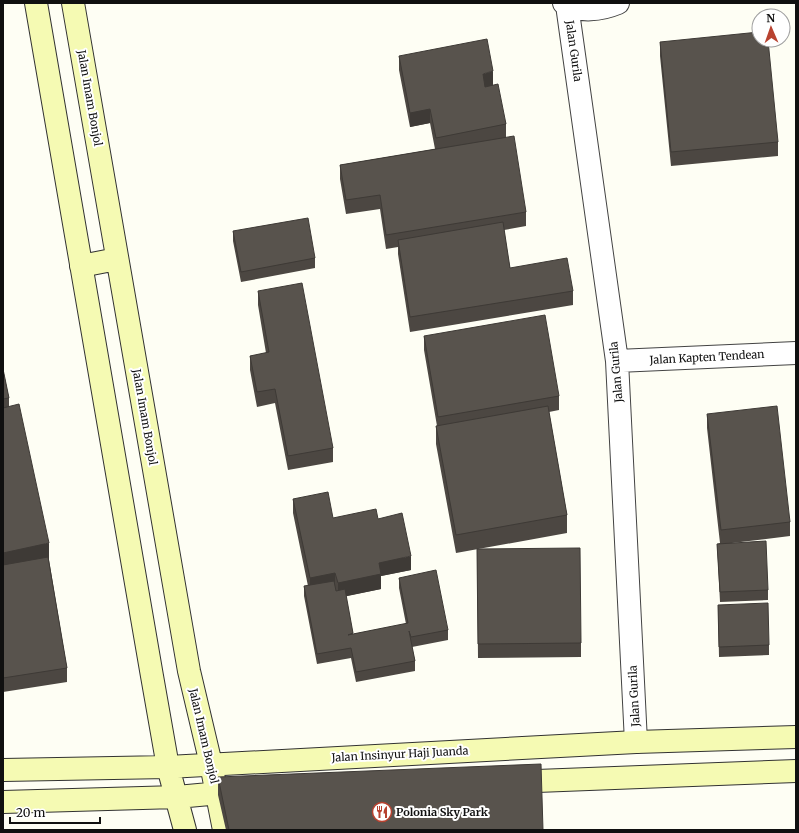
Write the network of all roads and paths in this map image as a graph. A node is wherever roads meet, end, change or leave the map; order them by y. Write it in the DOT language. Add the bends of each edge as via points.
graph roads {
  1 [pos="36,3"];
  2 [pos="73,3"];
  3 [pos="618,3"];
  4 [pos="566,4"];
  5 [pos="118,259"];
  6 [pos="81,266"];
  7 [pos="796,352"];
  8 [pos="617,361"];
  9 [pos="796,737"];
  10 [pos="636,742"];
  11 [pos="211,764"];
  12 [pos="168,767"];
  13 [pos="3,770"];
  14 [pos="796,771"];
  15 [pos="494,783"];
  16 [pos="248,792"];
  17 [pos="217,793"];
  18 [pos="177,796"];
  19 [pos="3,802"];
  20 [pos="184,830"];
  21 [pos="224,830"];
  1 -- 6 [label="main road"];
  2 -- 5 [label="main road, Jalan Imam Bonjol"];
  3 -- 4 [label="street" via="585,10"];
  4 -- 8 [label="street, Jalan Gurila"];
  5 -- 6 [label="main road"];
  5 -- 11 [label="main road, Jalan Imam Bonjol" via="189,671"];
  6 -- 12 [label="main road"];
  7 -- 8 [label="street, Jalan Kapten Tendean"];
  8 -- 10 [label="street, Jalan Gurila"];
  9 -- 10 [label="main road, Jalan Insinyur Haji Juanda"];
  10 -- 11 [label="main road, Jalan Insinyur Haji Juanda"];
  11 -- 12 [label="main road, Jalan Insinyur Haji Juanda"];
  11 -- 17 [label="main road, Jalan Imam Bonjol"];
  12 -- 13 [label="main road, Jalan Insinyur Haji Juanda"];
  12 -- 18 [label="main road"];
  14 -- 15 [label="main road"];
  16 -- 17 [label="main road"];
  17 -- 18 [label="main road"];
  17 -- 21 [label="main road, Jalan Imam Bonjol"];
  18 -- 19 [label="main road"];
  18 -- 20 [label="main road"];
}
